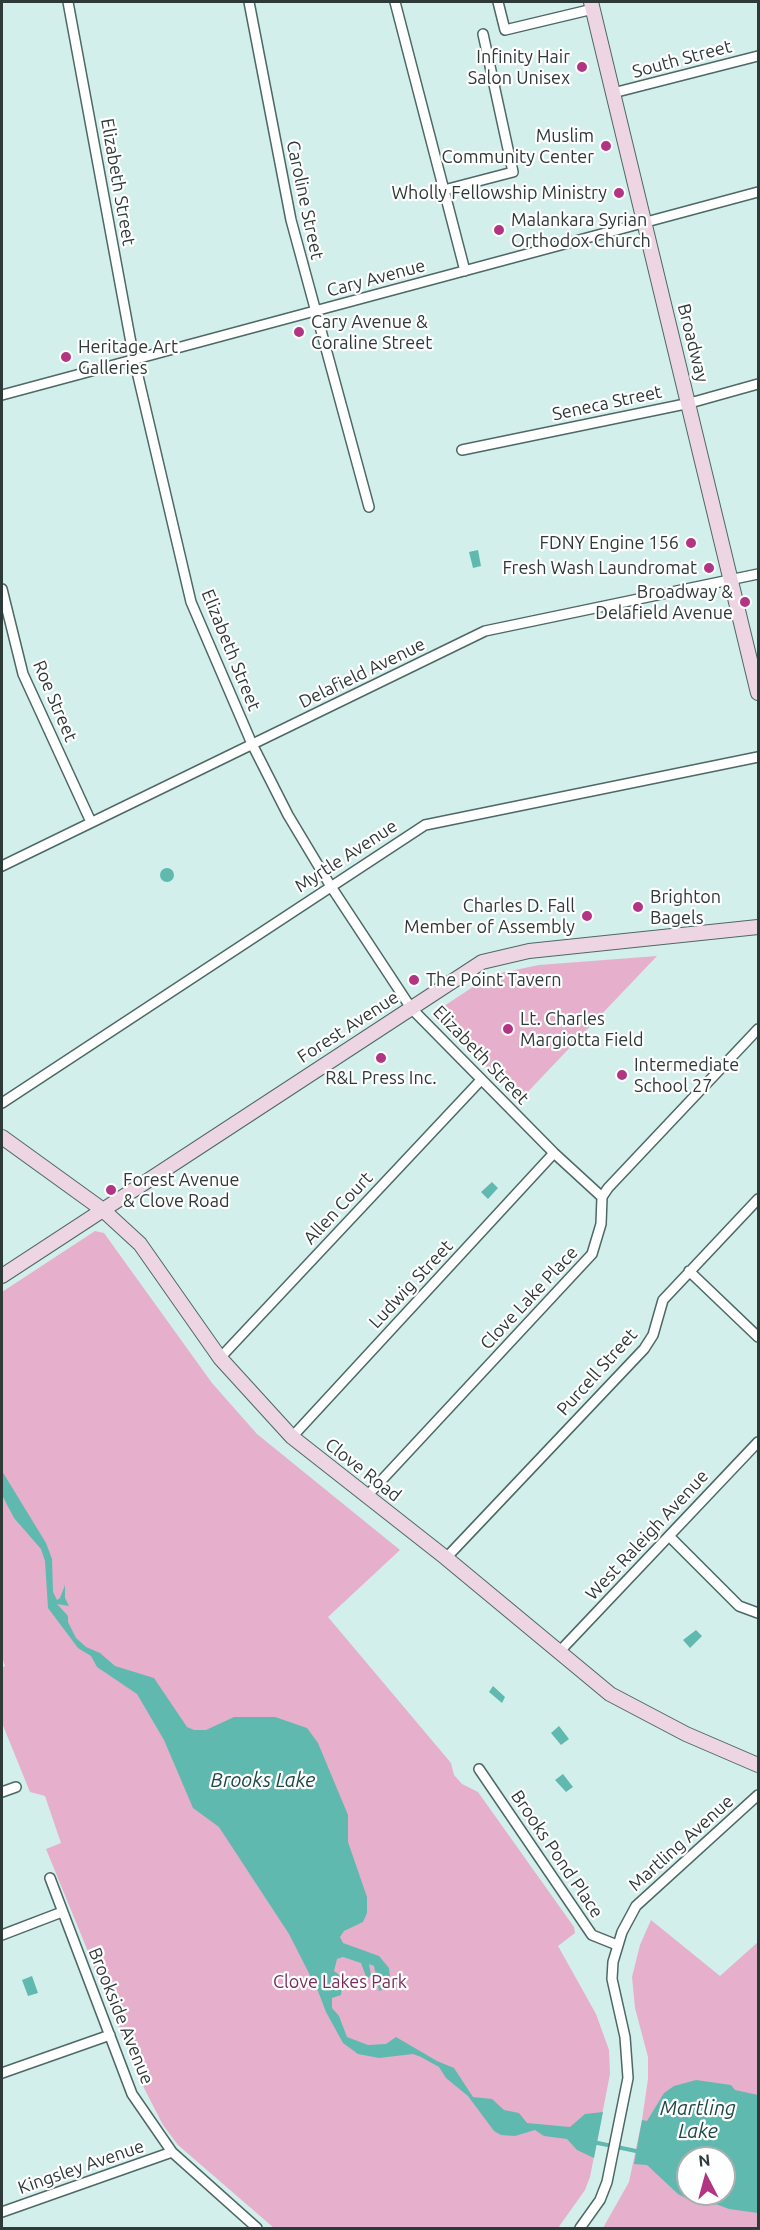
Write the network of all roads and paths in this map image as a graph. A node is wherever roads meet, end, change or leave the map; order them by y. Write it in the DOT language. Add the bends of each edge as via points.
graph roads {
  1 [pos="68,2"];
  2 [pos="249,2"];
  3 [pos="394,2"];
  4 [pos="498,2"];
  5 [pos="592,5"];
  6 [pos="483,34"];
  7 [pos="759,56"];
  8 [pos="613,93"];
  9 [pos="444,190"];
  10 [pos="759,192"];
  11 [pos="646,222"];
  12 [pos="465,270"];
  13 [pos="314,311"];
  14 [pos="134,360"];
  15 [pos="759,384"];
  16 [pos="2,395"];
  17 [pos="690,403"];
  18 [pos="462,450"];
  19 [pos="369,507"];
  20 [pos="759,574"];
  21 [pos="732,581"];
  22 [pos="2,589"];
  23 [pos="759,693"];
  24 [pos="252,744"];
  25 [pos="759,757"];
  26 [pos="91,822"];
  27 [pos="2,866"];
  28 [pos="330,885"];
  29 [pos="759,927"];
  30 [pos="411,1008"];
  31 [pos="759,1029"];
  32 [pos="481,1080"];
  33 [pos="2,1103"];
  34 [pos="2,1137"];
  35 [pos="554,1153"];
  36 [pos="602,1197"];
  37 [pos="759,1199"];
  38 [pos="103,1210"];
  39 [pos="689,1271"];
  40 [pos="2,1276"];
  41 [pos="759,1337"];
  42 [pos="220,1358"];
  43 [pos="292,1437"];
  44 [pos="759,1442"];
  45 [pos="366,1497"];
  46 [pos="669,1536"];
  47 [pos="446,1558"];
  48 [pos="759,1613"];
  49 [pos="560,1651"];
  50 [pos="759,1764"];
  51 [pos="479,1769"];
  52 [pos="16,1787"];
  53 [pos="2,1792"];
  54 [pos="759,1794"];
  55 [pos="50,1878"];
  56 [pos="62,1912"];
  57 [pos="2,1935"];
  58 [pos="617,1945"];
  59 [pos="110,2035"];
  60 [pos="2,2073"];
  61 [pos="172,2152"];
  62 [pos="2,2212"];
  63 [pos="257,2229"];
  64 [pos="580,2229"];
  1 -- 14 [label="street, Elizabeth Street"];
  2 -- 13 [label="street, Caroline Street" via="291,220"];
  3 -- 9 [label="street"];
  4 -- 5 [label="street" via="505,30"];
  5 -- 8 [label="main road, Broadway"];
  6 -- 9 [label="street" via="513,172"];
  7 -- 8 [label="street, South Street"];
  8 -- 11 [label="main road, Broadway"];
  9 -- 12 [label="street"];
  10 -- 11 [label="street, Cary Avenue"];
  11 -- 12 [label="street, Cary Avenue"];
  11 -- 17 [label="main road, Broadway"];
  12 -- 13 [label="street, Cary Avenue"];
  13 -- 14 [label="street, Cary Avenue"];
  13 -- 19 [label="street, Caroline Street"];
  14 -- 16 [label="street, Cary Avenue"];
  14 -- 24 [label="street, Elizabeth Street" via="191,602"];
  15 -- 17 [label="street, Seneca Street"];
  17 -- 18 [label="street, Seneca Street"];
  17 -- 21 [label="main road, Broadway"];
  20 -- 21 [label="street, Delafield Avenue"];
  21 -- 23 [label="main road, Broadway"];
  21 -- 24 [label="street, Delafield Avenue" via="485,632"];
  22 -- 26 [label="street, Roe Street" via="23,674"];
  24 -- 26 [label="street, Delafield Avenue"];
  24 -- 28 [label="street, Elizabeth Street"];
  25 -- 28 [label="street, Myrtle Avenue" via="425,825"];
  26 -- 27 [label="street, Delafield Avenue"];
  28 -- 30 [label="street, Elizabeth Street"];
  28 -- 33 [label="street, Myrtle Avenue"];
  29 -- 30 [label="main road, Forest Avenue" via="504,955 482,962"];
  30 -- 32 [label="street, Elizabeth Street"];
  30 -- 38 [label="main road, Forest Avenue"];
  31 -- 36 [label="street"];
  32 -- 35 [label="street, Elizabeth Street"];
  32 -- 42 [label="street, Allen Court"];
  34 -- 38 [label="main road, Clove Road"];
  35 -- 36 [label="street, Elizabeth Street"];
  35 -- 43 [label="street, Ludwig Street"];
  36 -- 45 [label="street, Clove Lake Place" via="601,1224 592,1254"];
  37 -- 39 [label="street, Purcell Street"];
  38 -- 40 [label="main road, Forest Avenue"];
  38 -- 42 [label="main road, Clove Road" via="140,1244"];
  39 -- 41 [label="street"];
  39 -- 47 [label="street, Purcell Street" via="660,1306 653,1335 644,1349"];
  42 -- 43 [label="main road, Clove Road"];
  43 -- 45 [label="main road, Clove Road"];
  44 -- 46 [label="street, West Raleigh Avenue"];
  45 -- 47 [label="main road, Clove Road"];
  46 -- 48 [label="street" via="740,1606"];
  46 -- 49 [label="street, West Raleigh Avenue"];
  47 -- 49 [label="main road, Clove Road"];
  49 -- 50 [label="main road, Clove Road" via="610,1694 686,1734"];
  51 -- 58 [label="street, Brooks Pond Place" via="592,1935"];
  52 -- 53 [label="street"];
  54 -- 58 [label="street, Martling Avenue" via="636,1906"];
  55 -- 56 [label="street, Brookside Avenue"];
  56 -- 57 [label="street"];
  56 -- 59 [label="street, Brookside Avenue"];
  58 -- 64 [label="street, Martling Avenue" via="612,1979 628,2058 622,2110 614,2160 600,2200"];
  59 -- 60 [label="street"];
  59 -- 61 [label="street, Brookside Avenue" via="132,2094"];
  61 -- 62 [label="street, Kingsley Avenue"];
  61 -- 63 [label="street, Brookside Avenue"];
}
